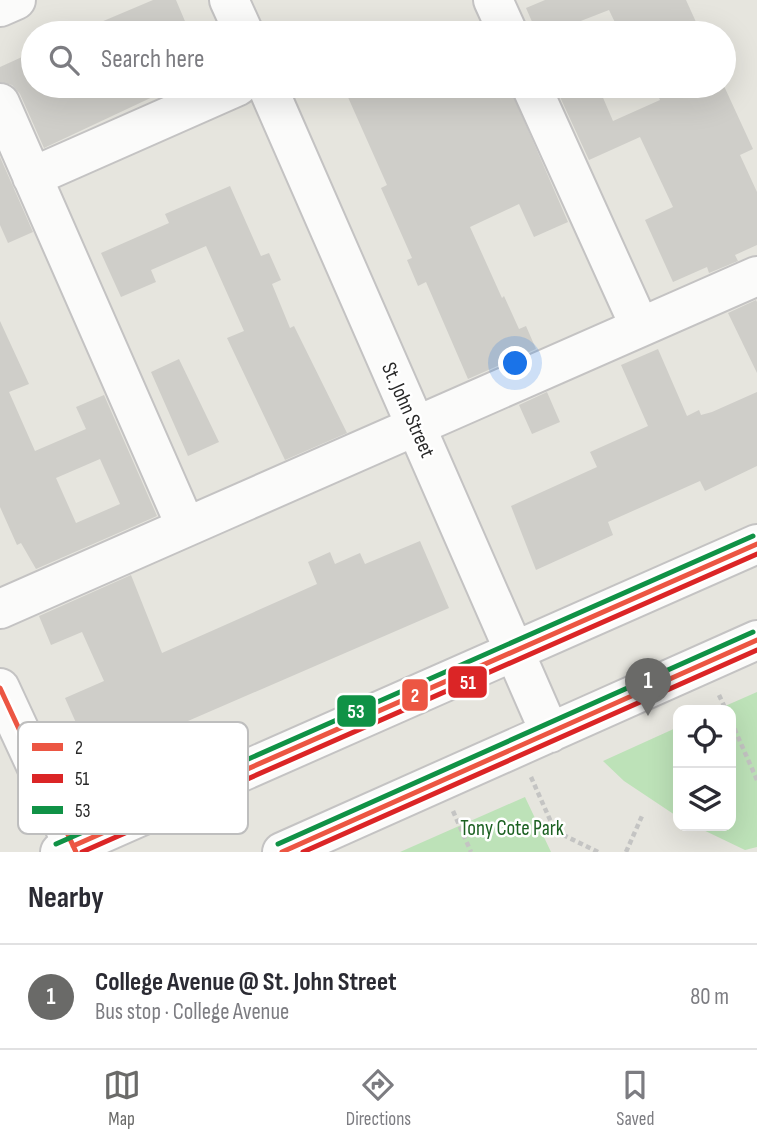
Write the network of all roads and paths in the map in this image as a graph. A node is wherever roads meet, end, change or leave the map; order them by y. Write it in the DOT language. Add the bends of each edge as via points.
graph roads {
  1 [pos="16,0"];
  2 [pos="229,0"];
  3 [pos="493,0"];
  4 [pos="0,7"];
  5 [pos="239,21"];
  6 [pos="503,21"];
  7 [pos="211,98"];
  8 [pos="272,98"];
  9 [pos="536,98"];
  10 [pos="0,103"];
  11 [pos="33,177"];
  12 [pos="757,276"];
  13 [pos="640,327"];
  14 [pos="415,426"];
  15 [pos="186,527"];
  16 [pos="757,544"];
  17 [pos="0,608"];
  18 [pos="757,640"];
  19 [pos="514,651"];
  20 [pos="0,688"];
  21 [pos="18,730"];
  22 [pos="736,733"];
  23 [pos="534,741"];
  24 [pos="248,770"];
  25 [pos="757,780"];
  26 [pos="439,783"];
  27 [pos="642,816"];
  28 [pos="106,834"];
  29 [pos="70,850"];
  30 [pos="282,852"];
  31 [pos="471,852"];
  32 [pos="598,852"];
  33 [pos="626,852"];
  1 -- 4 [label="street"];
  2 -- 5 [label="street"];
  3 -- 6 [label="street"];
  7 -- 11 [label="street"];
  8 -- 14 [label="street, St. John Street"];
  9 -- 13 [label="street"];
  10 -- 11 [label="street"];
  11 -- 15 [label="street"];
  12 -- 13 [label="street"];
  13 -- 14 [label="street"];
  14 -- 15 [label="street"];
  14 -- 19 [label="street, St. John Street"];
  15 -- 17 [label="street"];
  16 -- 19 [label="street"];
  18 -- 23 [label="street"];
  19 -- 23 [label="street, St. John Street"];
  19 -- 24 [label="street"];
  20 -- 21 [label="street"];
  22 -- 25 [label="path"];
  23 -- 26 [label="street"];
  23 -- 32 [label="path" via="555,831"];
  26 -- 30 [label="street"];
  26 -- 31 [label="path"];
  27 -- 33 [label="path"];
  28 -- 29 [label="street"];
}
